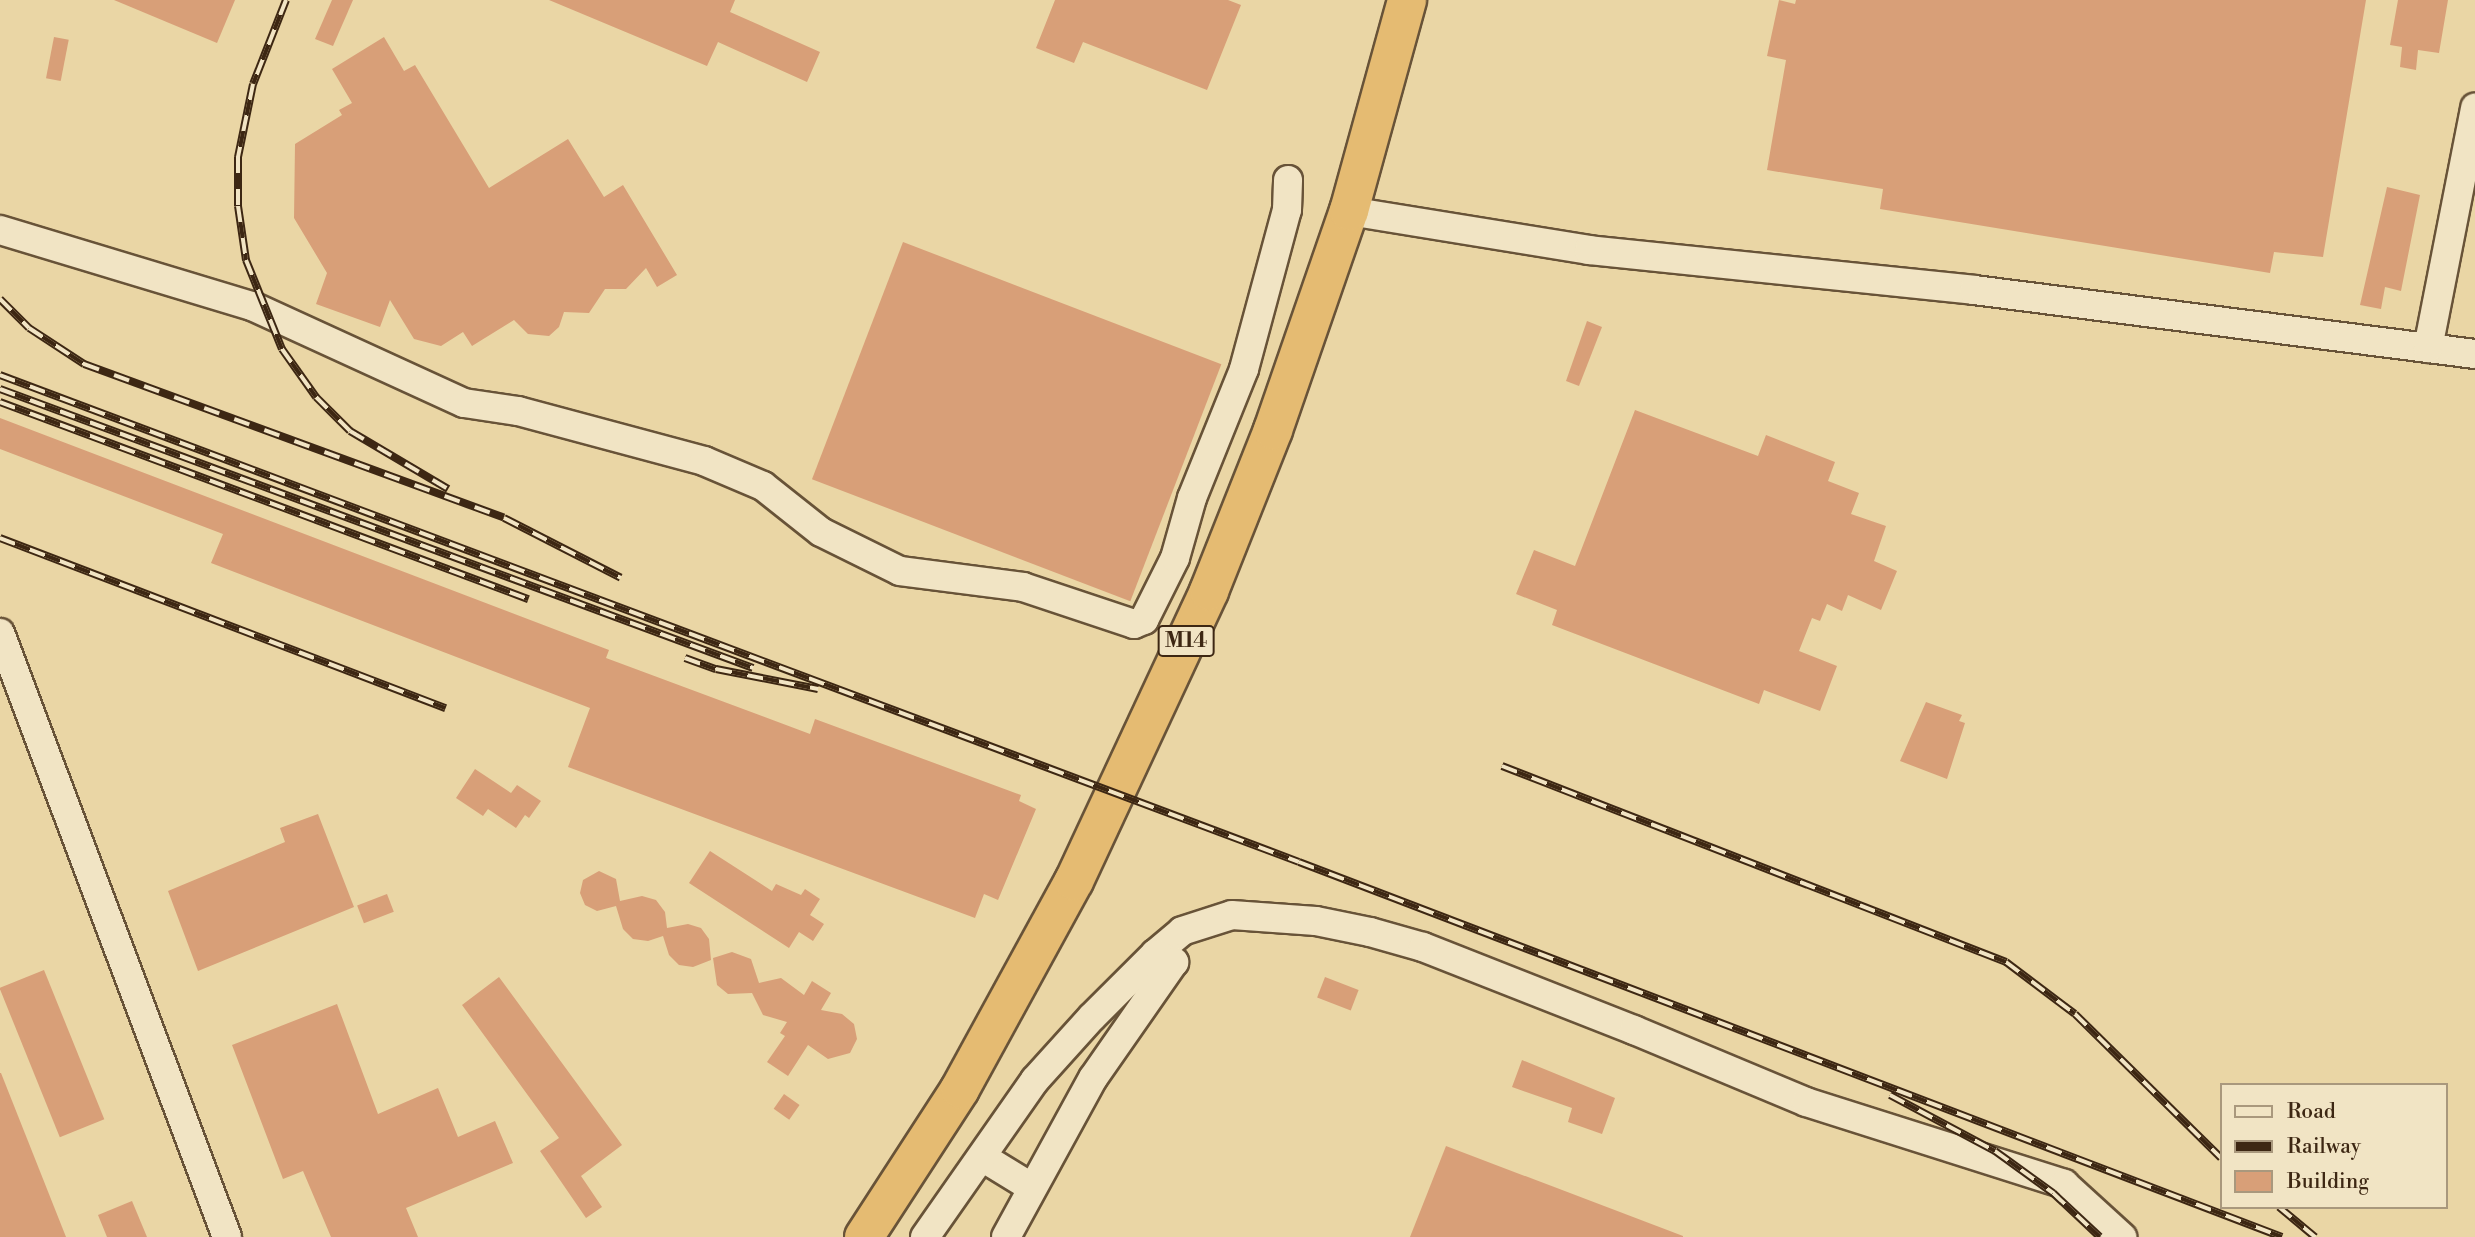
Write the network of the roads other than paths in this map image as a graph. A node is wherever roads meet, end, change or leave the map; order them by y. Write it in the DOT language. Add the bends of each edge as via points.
graph roads {
  1 [pos="1407,0"];
  2 [pos="2475,108"];
  3 [pos="1288,180"];
  4 [pos="1349,211"];
  5 [pos="0,230"];
  6 [pos="2428,348"];
  7 [pos="2475,354"];
  8 [pos="0,633"];
  9 [pos="1154,954"];
  10 [pos="982,1157"];
  11 [pos="1031,1187"];
  12 [pos="227,1237"];
  13 [pos="863,1237"];
  14 [pos="925,1237"];
  15 [pos="1006,1237"];
  16 [pos="2122,1237"];
  1 -- 4 [label="highway, M14"];
  2 -- 6 [label="street"];
  3 -- 5 [label="street" via="1287,210 1244,369 1192,498 1175,558 1144,620 1135,624 1023,587 900,571 821,532 763,486 704,461 518,411 464,402 252,306"];
  4 -- 6 [label="street" via="1589,250 1983,291"];
  4 -- 13 [label="highway, M14" via="1273,430 1209,591 1074,881 960,1089"];
  6 -- 7 [label="street"];
  8 -- 12 [label="street"];
  9 -- 10 [label="street" via="1035,1080"];
  9 -- 11 [label="street" via="1174,962 1093,1078"];
  9 -- 16 [label="street" via="1182,931 1232,915 1316,920 1423,947 1806,1102 2064,1184"];
  10 -- 11 [label="street"];
  10 -- 14 [label="street"];
  11 -- 15 [label="street"];
}
